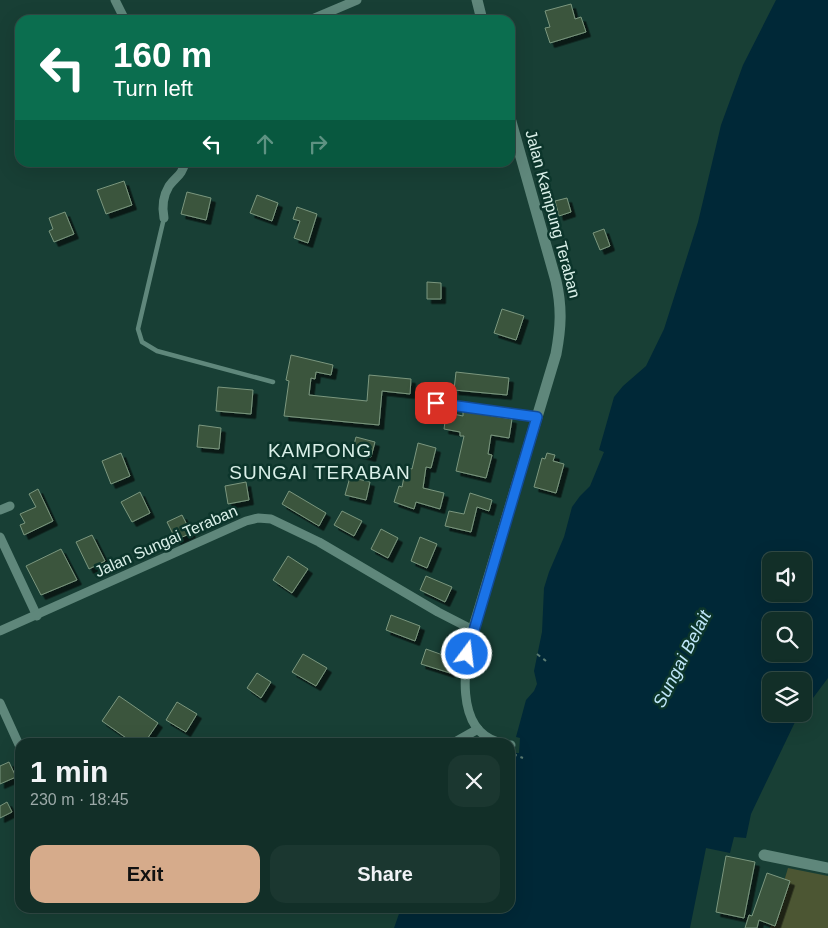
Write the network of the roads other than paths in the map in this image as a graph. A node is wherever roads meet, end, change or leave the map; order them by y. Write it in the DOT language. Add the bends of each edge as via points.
graph roads {
  1 [pos="116,0"];
  2 [pos="357,0"];
  3 [pos="477,0"];
  4 [pos="123,15"];
  5 [pos="322,15"];
  6 [pos="481,15"];
  7 [pos="515,136"];
  8 [pos="184,167"];
  9 [pos="164,218"];
  10 [pos="274,382"];
  11 [pos="436,403"];
  12 [pos="537,417"];
  13 [pos="10,506"];
  14 [pos="0,510"];
  15 [pos="0,537"];
  16 [pos="37,616"];
  17 [pos="473,630"];
  18 [pos="0,631"];
  19 [pos="0,703"];
  20 [pos="478,729"];
  21 [pos="16,738"];
  22 [pos="462,738"];
  23 [pos="488,738"];
  24 [pos="764,854"];
  25 [pos="828,868"];
  1 -- 4 [label="street"];
  2 -- 5 [label="street"];
  3 -- 6 [label="street"];
  7 -- 12 [label="street, Jalan Kampung Teraban" via="561,304 556,354"];
  8 -- 9 [label="street" via="169,187 162,208"];
  9 -- 10 [label="lane" via="138,329 142,342 156,351"];
  11 -- 12 [label="lane"];
  12 -- 17 [label="street, Jalan Kampung Teraban"];
  13 -- 14 [label="street"];
  15 -- 16 [label="street"];
  16 -- 17 [label="street, Jalan Sungai Teraban" via="215,534 258,518 271,519 319,542"];
  16 -- 18 [label="street, Jalan Sungai Teraban"];
  17 -- 20 [label="street, Jalan Kampung Teraban" via="465,684 467,702"];
  19 -- 21 [label="street"];
  20 -- 22 [label="street"];
  20 -- 23 [label="street"];
  24 -- 25 [label="street"];
}
